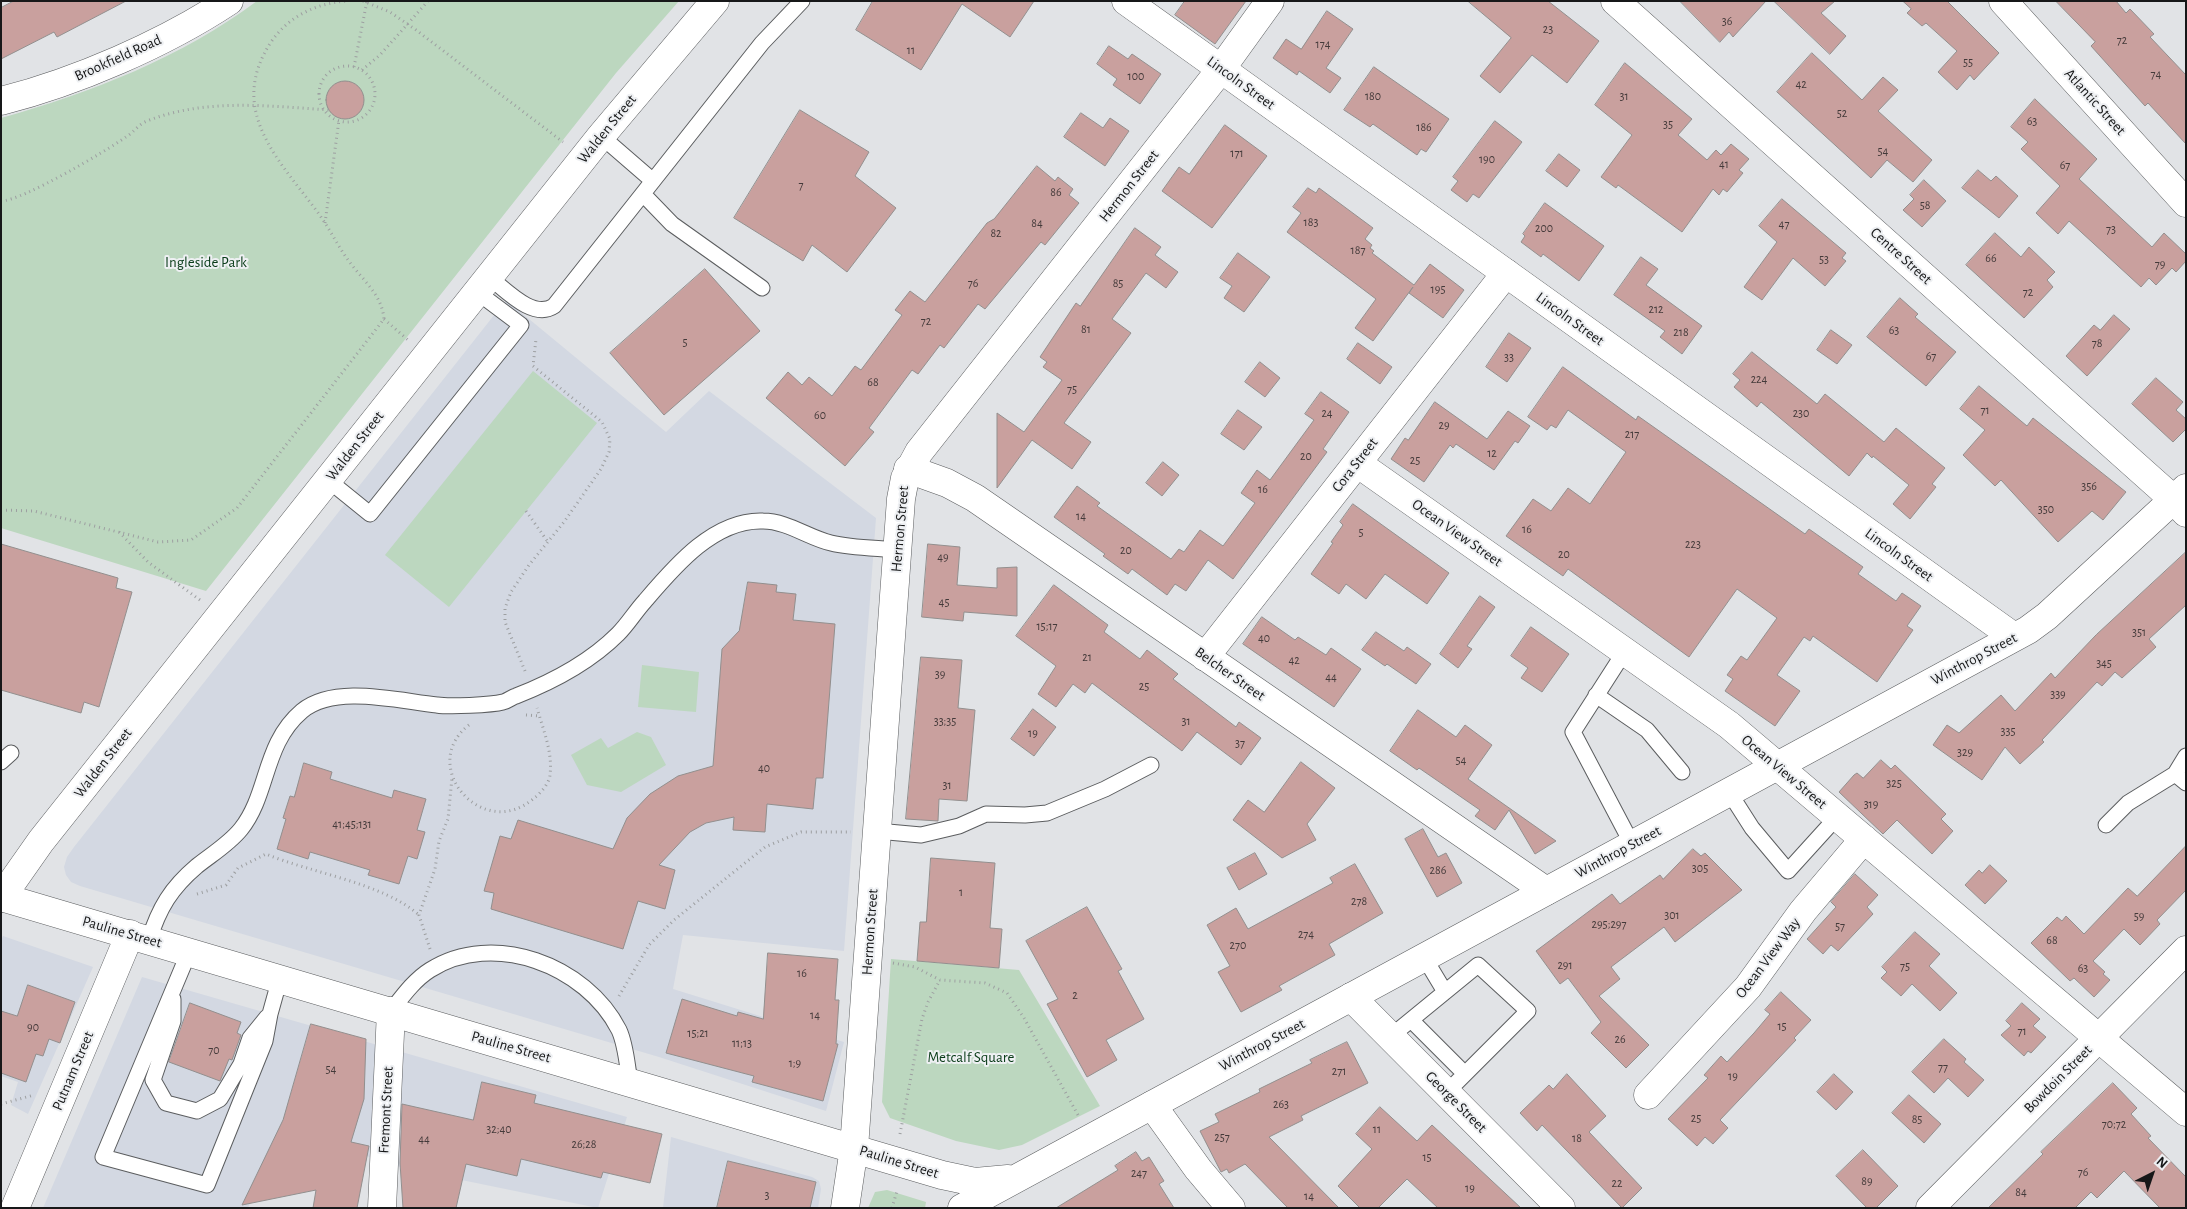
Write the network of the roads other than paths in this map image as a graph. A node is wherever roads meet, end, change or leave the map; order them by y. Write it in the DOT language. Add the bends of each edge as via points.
graph roads {
  1 [pos="229,1"];
  2 [pos="715,1"];
  3 [pos="802,1"];
  4 [pos="1126,1"];
  5 [pos="1270,1"];
  6 [pos="1615,1"];
  7 [pos="2012,4"];
  8 [pos="1221,69"];
  9 [pos="1,102"];
  10 [pos="601,136"];
  11 [pos="654,181"];
  12 [pos="643,194"];
  13 [pos="2186,203"];
  14 [pos="1506,273"];
  15 [pos="483,285"];
  16 [pos="762,288"];
  17 [pos="1357,463"];
  18 [pos="908,469"];
  19 [pos="328,480"];
  20 [pos="2182,500"];
  21 [pos="898,550"];
  22 [pos="2014,637"];
  23 [pos="1625,652"];
  24 [pos="1205,657"];
  25 [pos="1596,695"];
  26 [pos="1,751"];
  27 [pos="2186,756"];
  28 [pos="1,762"];
  29 [pos="1151,765"];
  30 [pos="1777,766"];
  31 [pos="1682,772"];
  32 [pos="2180,779"];
  33 [pos="1729,792"];
  34 [pos="1837,817"];
  35 [pos="2106,825"];
  36 [pos="877,833"];
  37 [pos="1864,839"];
  38 [pos="1632,844"];
  39 [pos="1546,891"];
  40 [pos="2,897"];
  41 [pos="139,937"];
  42 [pos="2186,950"];
  43 [pos="189,952"];
  44 [pos="1424,957"];
  45 [pos="280,978"];
  46 [pos="1445,992"];
  47 [pos="173,993"];
  48 [pos="1351,997"];
  49 [pos="390,1011"];
  50 [pos="270,1014"];
  51 [pos="1400,1029"];
  52 [pos="2098,1038"];
  53 [pos="1465,1074"];
  54 [pos="630,1082"];
  55 [pos="1446,1093"];
  56 [pos="1648,1095"];
  57 [pos="1152,1105"];
  58 [pos="2186,1112"];
  59 [pos="854,1148"];
  60 [pos="1021,1175"];
  61 [pos="15,1208"];
  62 [pos="382,1208"];
  63 [pos="845,1208"];
  64 [pos="962,1208"];
  65 [pos="1231,1208"];
  66 [pos="1561,1208"];
  67 [pos="1930,1208"];
  1 -- 9 [label="street, Brookfield Road" via="170,35 93,70"];
  2 -- 10 [label="street, Walden Street"];
  3 -- 11 [label="lane" via="762,43"];
  4 -- 8 [label="street, Lincoln Street"];
  5 -- 8 [label="street, Hermon Street"];
  6 -- 20 [label="street, Centre Street"];
  7 -- 13 [label="street, Atlantic Street"];
  8 -- 14 [label="street, Lincoln Street"];
  8 -- 18 [label="street, Hermon Street"];
  10 -- 11 [label="lane"];
  10 -- 15 [label="street, Walden Street"];
  11 -- 12 [label="lane"];
  12 -- 15 [label="lane" via="554,306 547,310 530,308"];
  12 -- 16 [label="lane" via="672,224"];
  14 -- 17 [label="street, Cora Street"];
  14 -- 22 [label="street, Lincoln Street"];
  15 -- 19 [label="street, Walden Street"];
  15 -- 19 [label="lane" via="521,325 370,514"];
  17 -- 23 [label="street, Ocean View Street"];
  17 -- 24 [label="street, Cora Street"];
  18 -- 21 [label="street, Hermon Street" via="902,493"];
  18 -- 24 [label="street, Belcher Street" via="947,483 975,498"];
  19 -- 40 [label="street, Walden Street" via="41,841"];
  20 -- 22 [label="street, Winthrop Street" via="2047,616"];
  21 -- 36 [label="street, Hermon Street"];
  21 -- 41 [label="lane" via="832,544 765,520 737,524 722,530 686,557 602,649 532,691 503,702 438,706 402,698 334,697 314,704 286,730 271,754 256,801 242,828 174,889"];
  22 -- 30 [label="street, Winthrop Street"];
  23 -- 25 [label="lane"];
  23 -- 30 [label="street, Ocean View Street" via="1718,717"];
  24 -- 39 [label="street, Belcher Street"];
  25 -- 31 [label="lane" via="1648,730"];
  25 -- 38 [label="lane" via="1573,732"];
  26 -- 28 [label="lane" via="11,754"];
  27 -- 32 [label="lane"];
  29 -- 36 [label="lane" via="1105,789 1047,813 986,814 958,826 921,835"];
  30 -- 33 [label="street, Winthrop Street"];
  30 -- 34 [label="street, Ocean View Street"];
  32 -- 35 [label="lane" via="2128,803"];
  33 -- 34 [label="lane" via="1752,828 1788,871"];
  33 -- 38 [label="street, Winthrop Street"];
  34 -- 37 [label="street, Ocean View Street"];
  36 -- 59 [label="street, Hermon Street"];
  37 -- 52 [label="street, Ocean View Street"];
  37 -- 56 [label="street, Ocean View Way" via="1797,918 1748,987"];
  38 -- 39 [label="street, Winthrop Street"];
  39 -- 44 [label="street, Winthrop Street"];
  40 -- 41 [label="street, Pauline Street"];
  41 -- 43 [label="street, Pauline Street"];
  41 -- 61 [label="street, Putnam Street"];
  42 -- 52 [label="street, Bowdoin Street"];
  43 -- 45 [label="street, Pauline Street"];
  43 -- 47 [label="lane"];
  44 -- 46 [label="lane"];
  44 -- 48 [label="street, Winthrop Street"];
  45 -- 49 [label="street, Pauline Street"];
  45 -- 50 [label="lane"];
  46 -- 51 [label="lane"];
  46 -- 53 [label="lane" via="1478,965 1528,1011"];
  47 -- 50 [label="lane" via="173,1021 154,1080 166,1103 197,1111 220,1099 242,1064 250,1038"];
  47 -- 50 [label="lane" via="103,1157 207,1185 265,1041"];
  48 -- 51 [label="street, George Street"];
  48 -- 57 [label="street, Winthrop Street"];
  49 -- 54 [label="street, Pauline Street"];
  49 -- 54 [label="lane" via="418,980 437,966 459,957 523,956 574,979 609,1015 619,1031"];
  49 -- 62 [label="street, Fremont Street"];
  51 -- 53 [label="lane"];
  51 -- 55 [label="street, George Street"];
  52 -- 58 [label="street, Ocean View Street"];
  52 -- 67 [label="street, Bowdoin Street"];
  53 -- 55 [label="lane"];
  54 -- 59 [label="street, Pauline Street"];
  55 -- 66 [label="street, George Street"];
  57 -- 60 [label="street, Winthrop Street"];
  57 -- 65 [label="street"];
  59 -- 60 [label="street, Pauline Street" via="965,1180 994,1182"];
  59 -- 63 [label="street"];
  60 -- 64 [label="street"];
}
